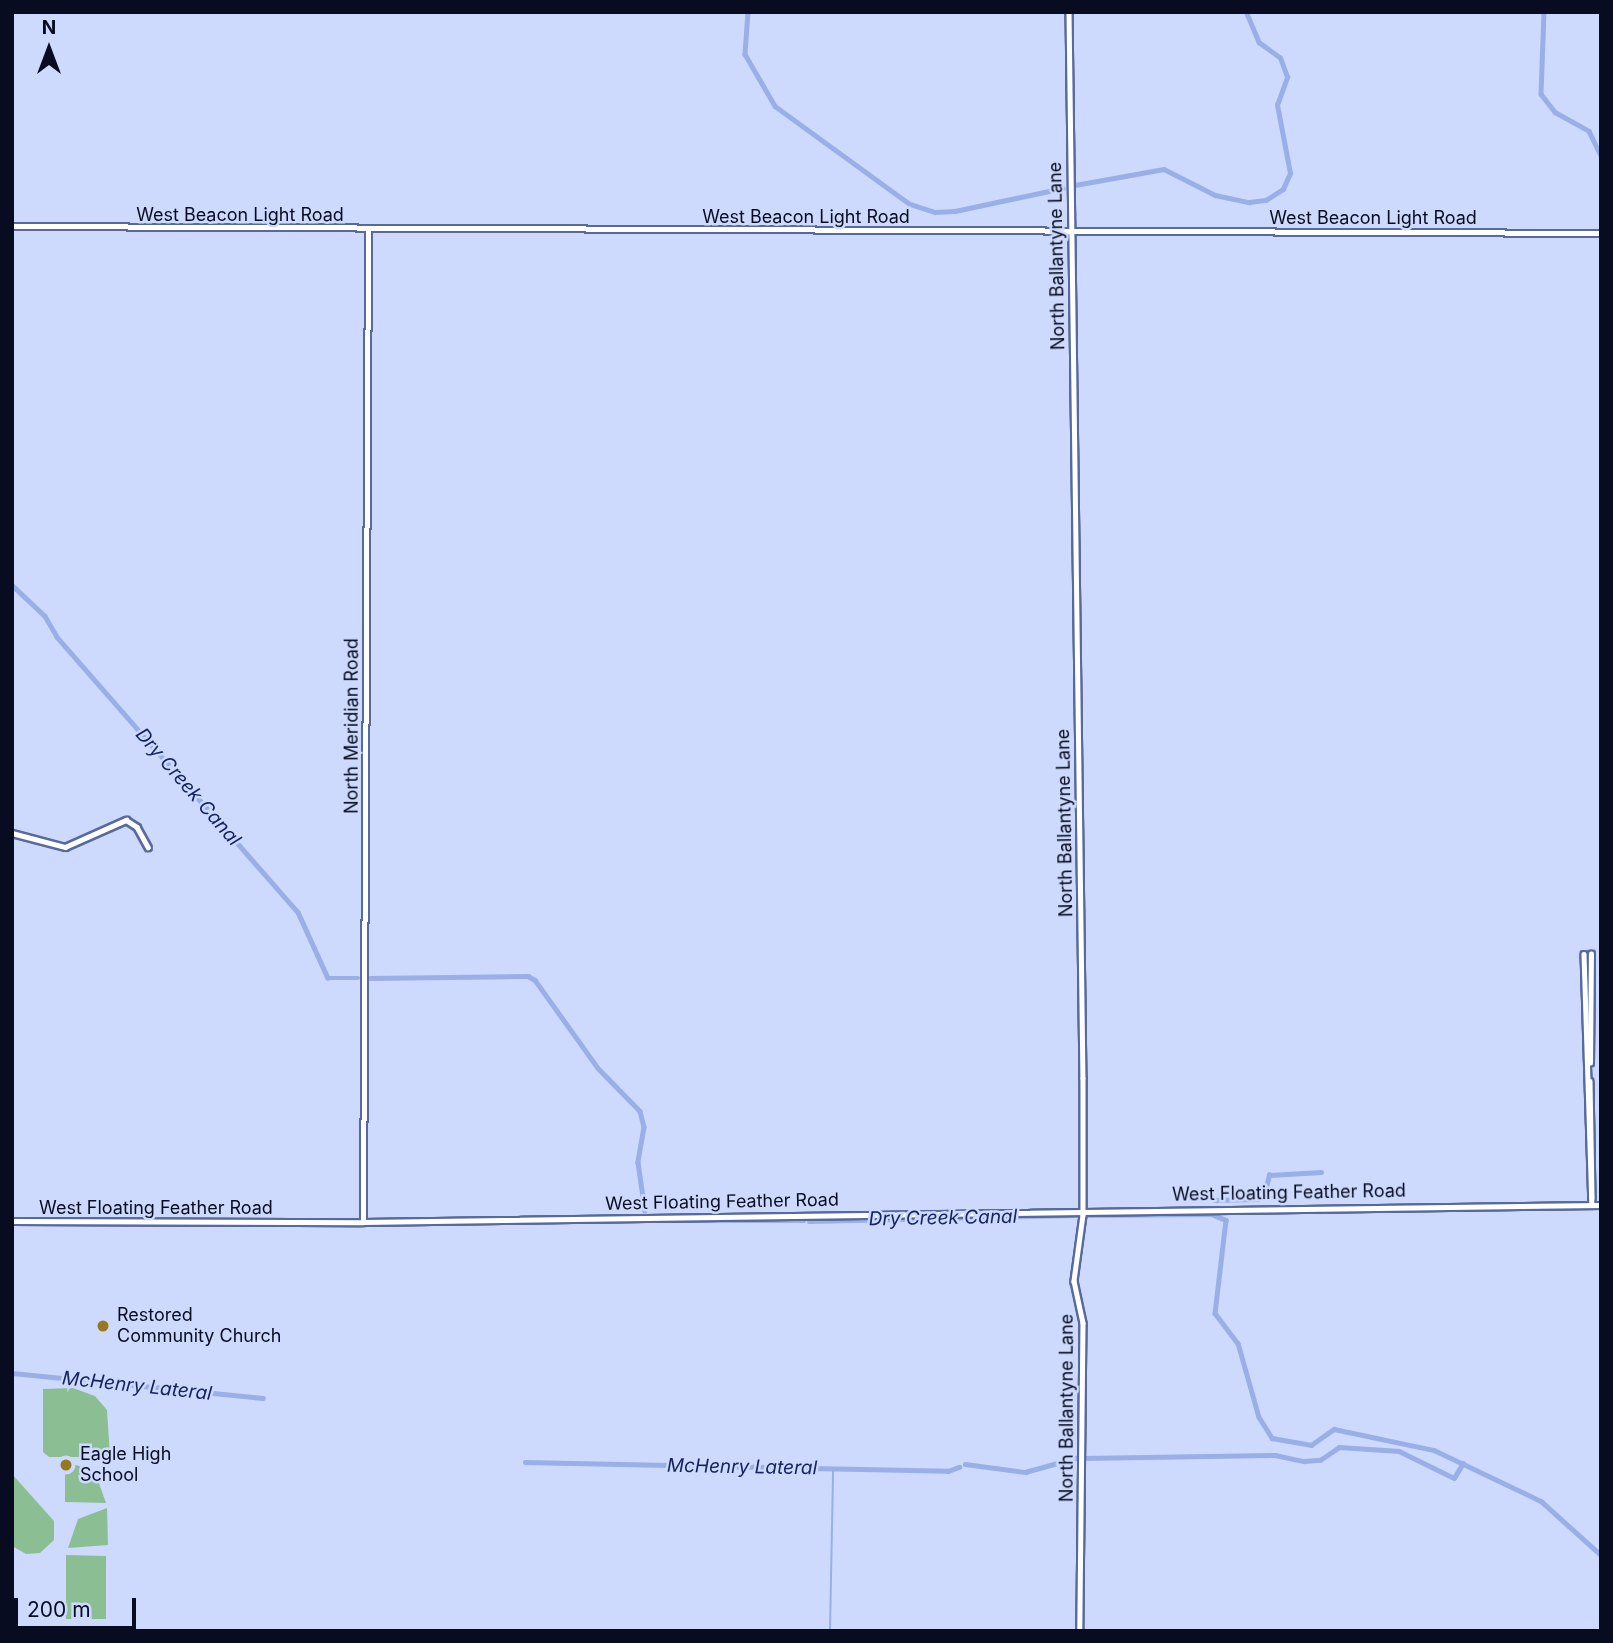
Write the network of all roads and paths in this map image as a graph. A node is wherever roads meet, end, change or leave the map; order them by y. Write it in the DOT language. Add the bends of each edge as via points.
graph roads {
  1 [pos="1069,12"];
  2 [pos="12,226"];
  3 [pos="368,230"];
  4 [pos="1070,232"];
  5 [pos="1601,233"];
  6 [pos="12,833"];
  7 [pos="148,847"];
  8 [pos="1584,954"];
  9 [pos="1591,954"];
  10 [pos="1590,1063"];
  11 [pos="1592,1205"];
  12 [pos="1601,1205"];
  13 [pos="1083,1210"];
  14 [pos="12,1222"];
  15 [pos="363,1222"];
  16 [pos="1080,1631"];
  1 -- 4 [label="main road, North Ballantyne Lane"];
  2 -- 3 [label="main road, West Beacon Light Road"];
  3 -- 4 [label="main road, West Beacon Light Road"];
  3 -- 15 [label="main road, North Meridian Road"];
  4 -- 5 [label="main road, West Beacon Light Road"];
  4 -- 13 [label="main road, North Ballantyne Lane"];
  6 -- 7 [label="main road" via="65,848 126,820 137,827"];
  8 -- 10 [label="main road"];
  9 -- 10 [label="main road"];
  10 -- 11 [label="main road"];
  11 -- 12 [label="main road, West Floating Feather Road"];
  11 -- 13 [label="main road, West Floating Feather Road"];
  13 -- 15 [label="main road, West Floating Feather Road"];
  13 -- 16 [label="main road, North Ballantyne Lane" via="1074,1266 1083,1322"];
  14 -- 15 [label="main road, West Floating Feather Road"];
}
